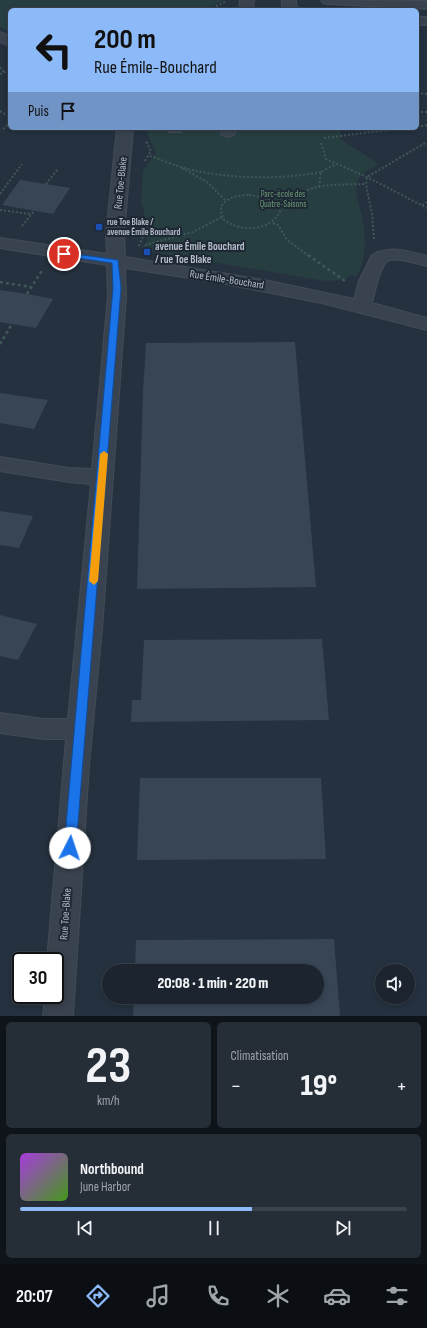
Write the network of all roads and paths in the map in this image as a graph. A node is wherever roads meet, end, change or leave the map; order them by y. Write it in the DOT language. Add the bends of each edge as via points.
graph roads {
  1 [pos="229,0"];
  2 [pos="328,0"];
  3 [pos="427,5"];
  4 [pos="214,8"];
  5 [pos="0,67"];
  6 [pos="4,72"];
  7 [pos="8,73"];
  8 [pos="0,74"];
  9 [pos="8,126"];
  10 [pos="3,130"];
  11 [pos="124,130"];
  12 [pos="389,130"];
  13 [pos="324,138"];
  14 [pos="427,142"];
  15 [pos="321,143"];
  16 [pos="150,156"];
  17 [pos="22,164"];
  18 [pos="336,164"];
  19 [pos="178,166"];
  20 [pos="58,169"];
  21 [pos="321,172"];
  22 [pos="367,177"];
  23 [pos="46,184"];
  24 [pos="366,184"];
  25 [pos="319,187"];
  26 [pos="0,194"];
  27 [pos="226,201"];
  28 [pos="427,202"];
  29 [pos="422,205"];
  30 [pos="280,208"];
  31 [pos="427,208"];
  32 [pos="0,210"];
  33 [pos="34,211"];
  34 [pos="30,214"];
  35 [pos="222,217"];
  36 [pos="273,223"];
  37 [pos="18,232"];
  38 [pos="0,243"];
  39 [pos="137,248"];
  40 [pos="378,259"];
  41 [pos="427,261"];
  42 [pos="115,262"];
  43 [pos="47,263"];
  44 [pos="345,281"];
  45 [pos="0,282"];
  46 [pos="32,287"];
  47 [pos="27,294"];
  48 [pos="362,306"];
  49 [pos="12,324"];
  50 [pos="427,324"];
  51 [pos="0,344"];
  52 [pos="0,464"];
  53 [pos="102,477"];
  54 [pos="0,723"];
  55 [pos="79,729"];
  56 [pos="58,1016"];
  1 -- 4 [label="path"];
  2 -- 3 [label="street"];
  5 -- 6 [label="path"];
  6 -- 7 [label="path"];
  6 -- 8 [label="path"];
  9 -- 10 [label="path"];
  11 -- 42 [label="street, Rue Toe-Blake"];
  12 -- 13 [label="path"];
  14 -- 22 [label="path"];
  15 -- 18 [label="path" via="324,157"];
  16 -- 19 [label="path"];
  17 -- 26 [label="path"];
  18 -- 21 [label="path"];
  18 -- 22 [label="path"];
  19 -- 21 [label="path" via="215,174 296,175"];
  19 -- 27 [label="path" via="207,182"];
  20 -- 23 [label="path"];
  21 -- 25 [label="path"];
  22 -- 24 [label="path"];
  22 -- 29 [label="path"];
  24 -- 25 [label="path"];
  24 -- 40 [label="path"];
  25 -- 30 [label="path" via="299,192"];
  27 -- 30 [label="path" via="239,196 259,196 272,200"];
  27 -- 35 [label="path" via="220,208"];
  28 -- 29 [label="path"];
  29 -- 31 [label="path"];
  30 -- 36 [label="path" via="279,218"];
  32 -- 34 [label="path"];
  33 -- 34 [label="path"];
  34 -- 37 [label="path"];
  35 -- 36 [label="path" via="228,223 246,228"];
  35 -- 39 [label="path" via="191,232"];
  36 -- 44 [label="path" via="278,225 287,240"];
  38 -- 42 [label="street, Rue Émile-Bouchard"];
  40 -- 41 [label="street" via="389,254"];
  40 -- 48 [label="street" via="368,281"];
  42 -- 48 [label="street, Rue Émile-Bouchard" via="259,284"];
  42 -- 53 [label="street, Rue Toe-Blake" via="117,288"];
  43 -- 46 [label="path"];
  45 -- 46 [label="path"];
  46 -- 47 [label="path"];
  48 -- 50 [label="street, Rue Émile-Bouchard"];
  49 -- 51 [label="path"];
  52 -- 53 [label="street" via="58,474"];
  53 -- 55 [label="street, Rue Toe-Blake"];
  54 -- 55 [label="street" via="44,729"];
  55 -- 56 [label="street, Rue Toe-Blake"];
}
